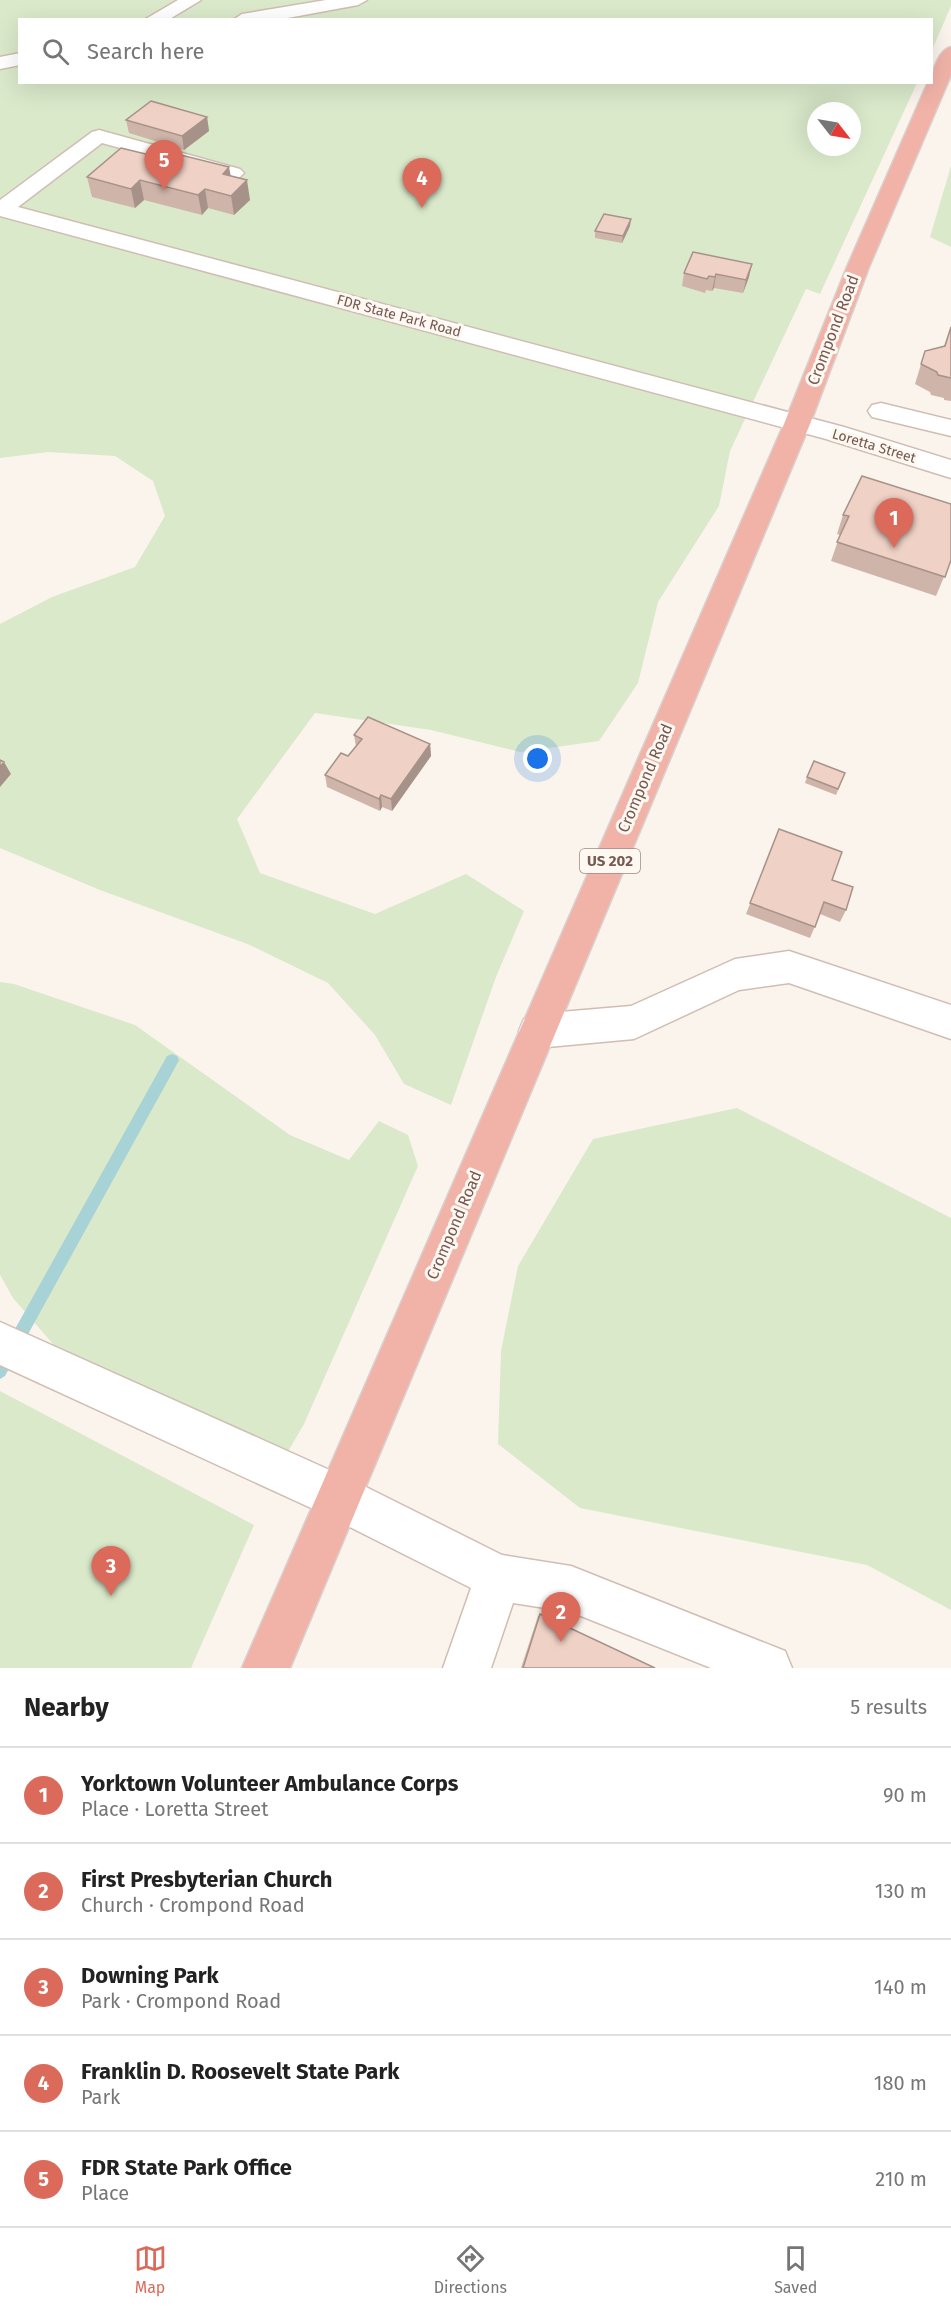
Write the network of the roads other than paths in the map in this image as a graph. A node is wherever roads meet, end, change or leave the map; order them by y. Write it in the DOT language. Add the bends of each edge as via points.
graph roads {
  1 [pos="192,0"];
  2 [pos="358,0"];
  3 [pos="157,18"];
  4 [pos="254,18"];
  5 [pos="951,53"];
  6 [pos="18,59"];
  7 [pos="0,63"];
  8 [pos="233,173"];
  9 [pos="0,210"];
  10 [pos="881,411"];
  11 [pos="797,423"];
  12 [pos="951,428"];
  13 [pos="951,469"];
  14 [pos="951,1022"];
  15 [pos="537,1031"];
  16 [pos="0,1343"];
  17 [pos="338,1497"];
  18 [pos="498,1577"];
  19 [pos="266,1668"];
  20 [pos="467,1668"];
  21 [pos="768,1668"];
  1 -- 3 [label="street"];
  2 -- 4 [label="street"];
  5 -- 11 [label="highway, Crompond Road / US 202" via="858,267"];
  6 -- 7 [label="street"];
  8 -- 9 [label="street" via="99,136"];
  9 -- 11 [label="street, FDR State Park Road"];
  10 -- 12 [label="street"];
  11 -- 13 [label="street, Loretta Street"];
  11 -- 15 [label="highway, Crompond Road / US 202"];
  14 -- 15 [label="street" via="789,967 735,975 634,1022"];
  15 -- 17 [label="highway, Crompond Road / US 202"];
  16 -- 17 [label="street"];
  17 -- 18 [label="street"];
  17 -- 19 [label="highway, Crompond Road / US 202"];
  18 -- 20 [label="street"];
  18 -- 21 [label="street" via="571,1588"];
}
